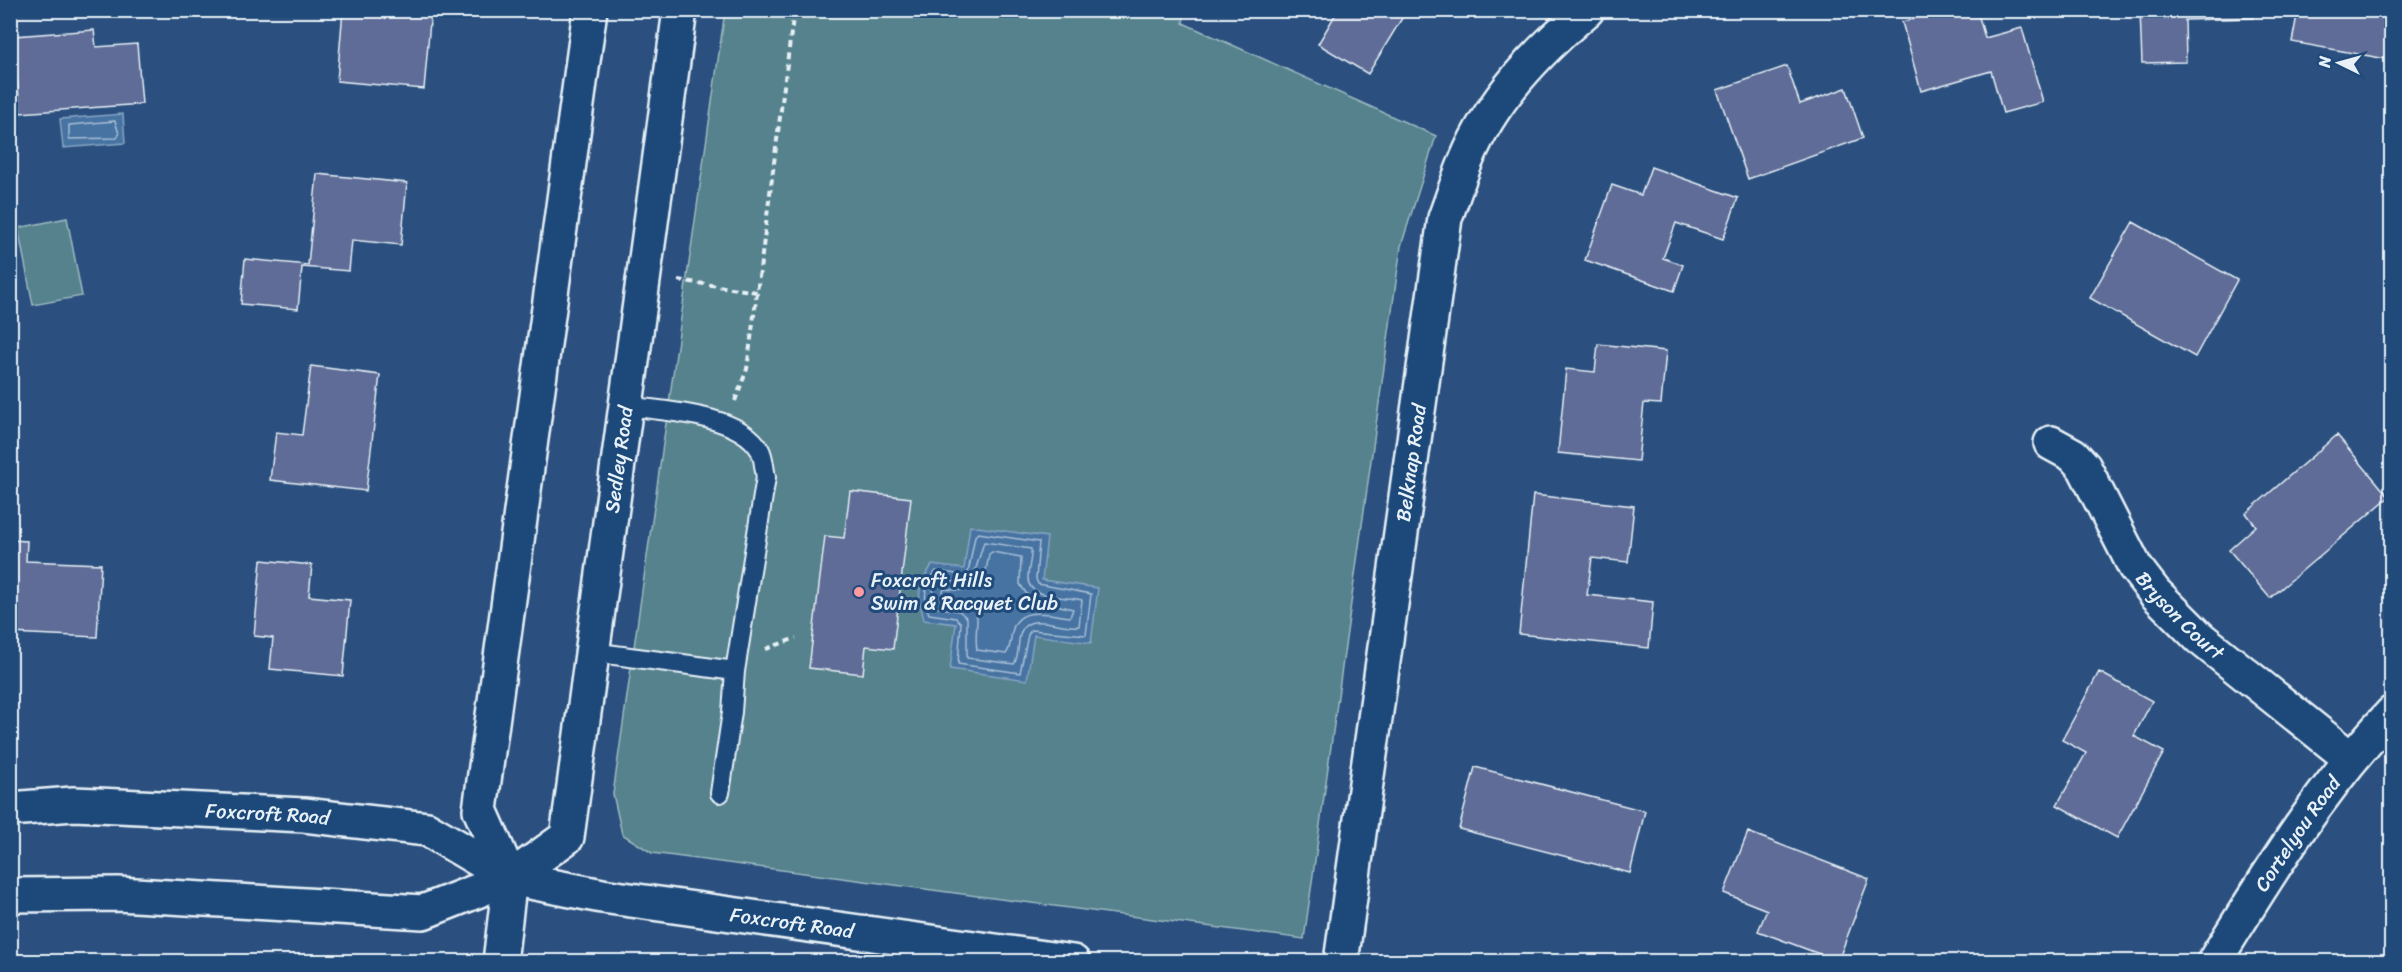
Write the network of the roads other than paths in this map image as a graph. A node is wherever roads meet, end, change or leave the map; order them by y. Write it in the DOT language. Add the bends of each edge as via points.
graph roads {
  1 [pos="590,10"];
  2 [pos="680,10"];
  3 [pos="1587,10"];
  4 [pos="626,406"];
  5 [pos="2051,443"];
  6 [pos="592,652"];
  7 [pos="735,672"];
  8 [pos="2391,713"];
  9 [pos="2350,758"];
  10 [pos="720,793"];
  11 [pos="10,809"];
  12 [pos="510,878"];
  13 [pos="10,895"];
  14 [pos="500,962"];
  15 [pos="1073,962"];
  16 [pos="1341,962"];
  17 [pos="2214,962"];
  1 -- 12 [label="street" via="480,810"];
  2 -- 4 [label="street, Sedley Road"];
  3 -- 16 [label="street, Belknap Road" via="1553,38 1498,104 1466,159 1445,218"];
  4 -- 6 [label="street, Sedley Road"];
  4 -- 7 [label="lane" via="710,419 741,430 761,450 766,477"];
  5 -- 9 [label="street, Bryson Court" via="2073,455 2084,467 2135,567 2155,593 2200,638"];
  6 -- 7 [label="lane"];
  6 -- 12 [label="street, Sedley Road" via="567,837"];
  7 -- 10 [label="lane"];
  8 -- 9 [label="street, Cortelyou Road"];
  9 -- 17 [label="street, Cortelyou Road" via="2292,837"];
  11 -- 12 [label="street, Foxcroft Road" via="73,804 121,806 304,815 427,829"];
  12 -- 13 [label="street" via="423,912 118,894"];
  12 -- 14 [label="street"];
  12 -- 15 [label="street, Foxcroft Road" via="613,898"];
}
